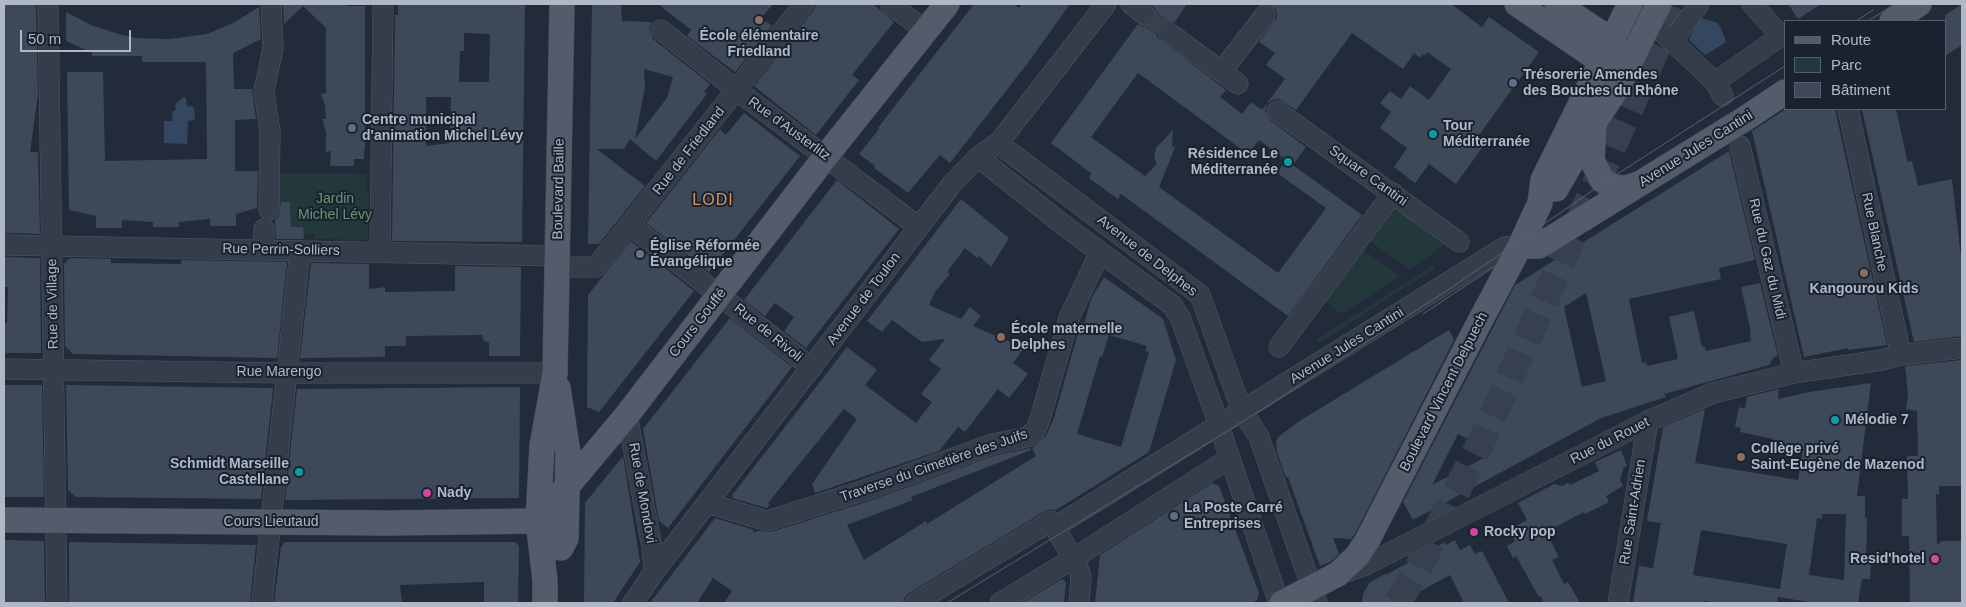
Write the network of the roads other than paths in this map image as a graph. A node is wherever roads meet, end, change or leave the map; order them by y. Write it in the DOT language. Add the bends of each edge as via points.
graph roads {
  1 [pos="48,4"];
  2 [pos="271,4"];
  3 [pos="383,4"];
  4 [pos="562,4"];
  5 [pos="804,4"];
  6 [pos="890,4"];
  7 [pos="947,4"];
  8 [pos="1106,4"];
  9 [pos="1517,4"];
  10 [pos="1557,4"];
  11 [pos="1630,4"];
  12 [pos="1699,4"];
  13 [pos="1752,4"];
  14 [pos="1919,4"];
  15 [pos="1265,16"];
  16 [pos="1894,20"];
  17 [pos="1663,24"];
  18 [pos="661,30"];
  19 [pos="926,31"];
  20 [pos="1168,32"];
  21 [pos="1782,34"];
  22 [pos="1607,52"];
  23 [pos="1630,63"];
  24 [pos="1222,71"];
  25 [pos="1238,84"];
  26 [pos="737,90"];
  27 [pos="1784,93"];
  28 [pos="1848,110"];
  29 [pos="1277,111"];
  30 [pos="1595,121"];
  31 [pos="1000,141"];
  32 [pos="1740,146"];
  33 [pos="826,156"];
  34 [pos="978,158"];
  35 [pos="1639,184"];
  36 [pos="1393,193"];
  37 [pos="1540,203"];
  38 [pos="630,225"];
  39 [pos="918,227"];
  40 [pos="1459,242"];
  41 [pos="4,246"];
  42 [pos="52,246"];
  43 [pos="1520,246"];
  44 [pos="264,250"];
  45 [pos="300,251"];
  46 [pos="380,252"];
  47 [pos="1100,252"];
  48 [pos="558,262"];
  49 [pos="720,294"];
  50 [pos="1279,346"];
  51 [pos="1962,348"];
  52 [pos="1901,355"];
  53 [pos="812,368"];
  54 [pos="4,369"];
  55 [pos="54,370"];
  56 [pos="286,373"];
  57 [pos="555,373"];
  58 [pos="1794,373"];
  59 [pos="1242,410"];
  60 [pos="627,415"];
  61 [pos="1648,421"];
  62 [pos="1218,425"];
  63 [pos="1230,458"];
  64 [pos="569,486"];
  65 [pos="707,503"];
  66 [pos="4,520"];
  67 [pos="55,521"];
  68 [pos="538,521"];
  69 [pos="272,522"];
  70 [pos="1055,527"];
  71 [pos="566,538"];
  72 [pos="1074,558"];
  73 [pos="654,572"];
  74 [pos="1338,574"];
  75 [pos="545,592"];
  76 [pos="1315,595"];
  77 [pos="57,603"];
  78 [pos="262,603"];
  79 [pos="633,603"];
  80 [pos="914,603"];
  81 [pos="1000,603"];
  82 [pos="1079,603"];
  83 [pos="1280,603"];
  84 [pos="1618,603"];
  1 -- 42 [label="street, Rue de Village"];
  2 -- 44 [label="street" via="273,48 264,91 270,132"];
  3 -- 46 [label="street"];
  4 -- 48 [label="main road, Boulevard Baille"];
  5 -- 26 [label="street, Rue de Friedland"];
  6 -- 19 [label="street"];
  7 -- 19 [label="main road, Cours Gouffé"];
  8 -- 31 [label="street, Avenue de Toulon"];
  9 -- 22 [label="main road"];
  10 -- 22 [label="main road"];
  11 -- 22 [label="main road, Boulevard Vincent Delpuech"];
  12 -- 17 [label="street"];
  13 -- 21 [label="street"];
  14 -- 16 [label="main road"];
  15 -- 24 [label="street"];
  17 -- 21 [label="street" via="1719,89"];
  17 -- 23 [label="main road, Boulevard Vincent Delpuech"];
  18 -- 26 [label="street, Rue d'Austerlitz"];
  19 -- 33 [label="main road, Cours Gouffé"];
  20 -- 24 [label="street"];
  22 -- 23 [label="main road"];
  22 -- 37 [label="main road, Boulevard Vincent Delpuech" via="1543,180"];
  23 -- 30 [label="main road, Boulevard Vincent Delpuech"];
  24 -- 25 [label="street"];
  26 -- 33 [label="street, Rue d'Austerlitz"];
  26 -- 38 [label="street, Rue de Friedland"];
  27 -- 35 [label="main road, Avenue Jules Cantini"];
  28 -- 52 [label="street, Rue Blanche"];
  29 -- 36 [label="street, Square Cantini"];
  30 -- 35 [label="main road" via="1592,160 1602,180 1613,187"];
  30 -- 37 [label="main road, Boulevard Vincent Delpuech" via="1555,191"];
  31 -- 34 [label="street, Avenue de Toulon"];
  31 -- 59 [label="street, Avenue de Delphes" via="1004,148 1200,295"];
  32 -- 58 [label="street, Rue du Gaz du Midi"];
  33 -- 39 [label="street, Rue d'Austerlitz"];
  33 -- 49 [label="main road, Cours Gouffé"];
  34 -- 39 [label="street, Avenue de Toulon" via="956,179"];
  34 -- 47 [label="street, Avenue de Delphes"];
  35 -- 43 [label="main road, Avenue Jules Cantini" via="1539,246"];
  36 -- 40 [label="street, Square Cantini"];
  36 -- 50 [label="street"];
  37 -- 43 [label="main road, Boulevard Vincent Delpuech"];
  38 -- 48 [label="street, Rue de Friedland" via="596,267"];
  38 -- 49 [label="street, Rue de Rivoli"];
  39 -- 53 [label="street, Avenue de Toulon"];
  41 -- 42 [label="street, Rue Perrin-Solliers"];
  42 -- 44 [label="street, Rue Perrin-Solliers"];
  42 -- 55 [label="street, Rue de Village"];
  43 -- 59 [label="street, Avenue Jules Cantini" via="1505,247"];
  43 -- 74 [label="main road, Boulevard Vincent Delpuech" via="1367,541"];
  44 -- 45 [label="street, Rue Perrin-Solliers"];
  45 -- 46 [label="street, Rue Perrin-Solliers"];
  45 -- 56 [label="street"];
  46 -- 48 [label="street, Rue Perrin-Solliers"];
  47 -- 62 [label="street, Avenue de Delphes" via="1172,305 1180,317"];
  47 -- 65 [label="street, Traverse du Cimetière des Juifs" via="1069,318 1040,419 1035,431 1027,437 993,444 767,521"];
  48 -- 57 [label="main road, Boulevard Baille"];
  49 -- 53 [label="street, Rue de Rivoli"];
  49 -- 60 [label="main road, Cours Gouffé"];
  51 -- 52 [label="street, Rue du Rouet"];
  52 -- 58 [label="street, Rue du Rouet"];
  53 -- 65 [label="street, Avenue de Toulon"];
  54 -- 55 [label="street, Rue Marengo"];
  55 -- 56 [label="street, Rue Marengo"];
  55 -- 67 [label="street, Rue de Village"];
  56 -- 57 [label="street, Rue Marengo"];
  56 -- 69 [label="street"];
  57 -- 64 [label="main road, Boulevard Baille" via="568,446"];
  57 -- 68 [label="main road, Boulevard Baille" via="542,446"];
  58 -- 61 [label="street, Rue du Rouet" via="1713,393"];
  59 -- 62 [label="street, Avenue Jules Cantini"];
  59 -- 76 [label="street, Avenue de Delphes" via="1259,437"];
  60 -- 64 [label="main road, Cours Gouffé"];
  60 -- 73 [label="street, Rue de Mondovi"];
  61 -- 74 [label="street, Rue du Rouet" via="1366,565"];
  61 -- 84 [label="street, Rue Saint-Adrien"];
  62 -- 63 [label="street, Avenue de Delphes"];
  62 -- 70 [label="street, Avenue Jules Cantini"];
  63 -- 72 [label="street"];
  63 -- 83 [label="street, Avenue de Delphes"];
  64 -- 68 [label="main road, Cours Gouffé"];
  64 -- 71 [label="main road, Boulevard Baille"];
  65 -- 73 [label="street, Avenue de Toulon"];
  66 -- 67 [label="main road, Cours Lieutaud"];
  67 -- 69 [label="main road, Cours Lieutaud"];
  67 -- 77 [label="street, Rue de Village"];
  68 -- 69 [label="main road, Cours Lieutaud"];
  68 -- 71 [label="main road"];
  68 -- 75 [label="main road, Boulevard Baille"];
  69 -- 78 [label="street"];
  70 -- 72 [label="street"];
  70 -- 80 [label="street, Avenue Jules Cantini" via="1050,521"];
  71 -- 75 [label="main road, Boulevard Baille"];
  72 -- 81 [label="street"];
  72 -- 82 [label="street" via="1081,577"];
  73 -- 79 [label="street, Avenue de Toulon"];
  74 -- 76 [label="main road, Rue du Rouet"];
  76 -- 83 [label="main road, Rue du Rouet"];
}
